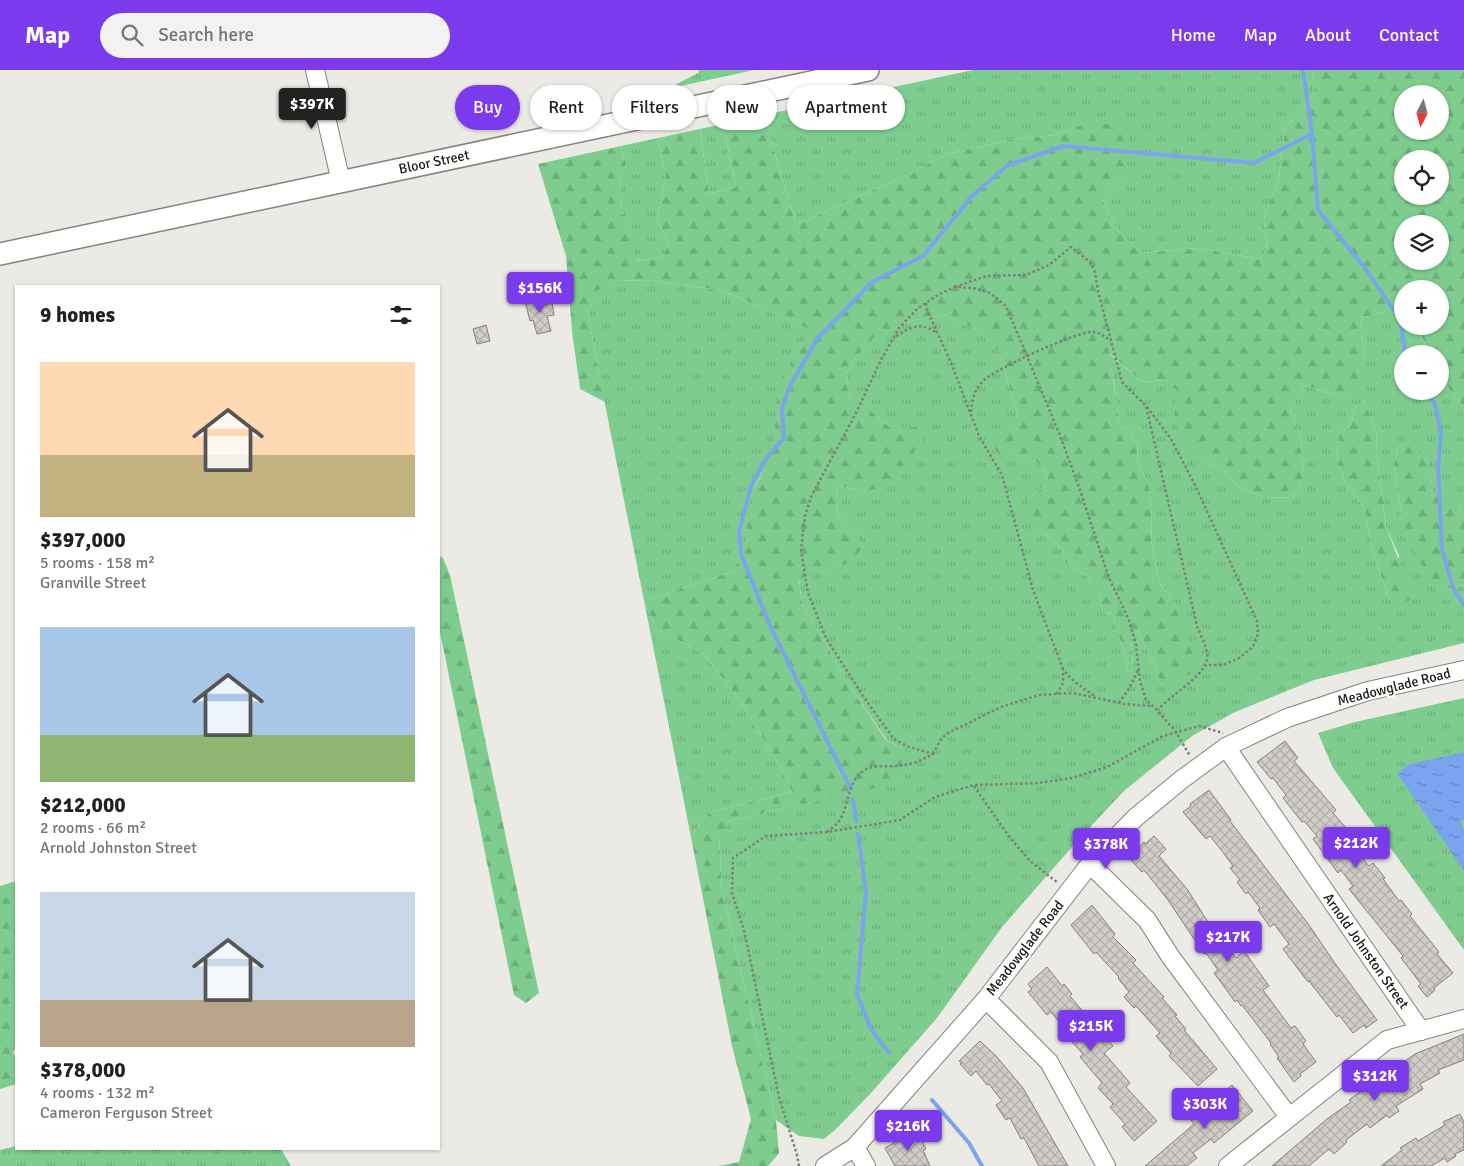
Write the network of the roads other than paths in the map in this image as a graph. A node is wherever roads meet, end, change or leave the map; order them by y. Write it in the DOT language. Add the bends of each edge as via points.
graph roads {
  1 [pos="315,70"];
  2 [pos="868,70"];
  3 [pos="342,182"];
  4 [pos="0,254"];
  5 [pos="1464,670"];
  6 [pos="1233,744"];
  7 [pos="1090,864"];
  8 [pos="986,999"];
  9 [pos="1464,1019"];
  10 [pos="1421,1031"];
  11 [pos="1289,1117"];
  12 [pos="855,1147"];
  13 [pos="825,1166"];
  14 [pos="866,1166"];
  15 [pos="1106,1166"];
  16 [pos="1228,1166"];
  1 -- 3 [label="street"];
  2 -- 3 [label="main road, Bloor Street"];
  3 -- 4 [label="main road, Bloor Street"];
  5 -- 6 [label="street, Meadowglade Road" via="1368,691 1287,718"];
  6 -- 7 [label="street, Meadowglade Road" via="1198,767 1136,818"];
  6 -- 10 [label="street, Arnold Johnston Street"];
  7 -- 8 [label="street, Meadowglade Road"];
  7 -- 11 [label="street" via="1147,920"];
  8 -- 12 [label="street, Meadowglade Road"];
  8 -- 15 [label="street" via="1049,1062"];
  9 -- 10 [label="street"];
  10 -- 11 [label="street" via="1387,1040"];
  11 -- 16 [label="street"];
  12 -- 13 [label="street, Meadowglade Road"];
  12 -- 14 [label="street"];
}
